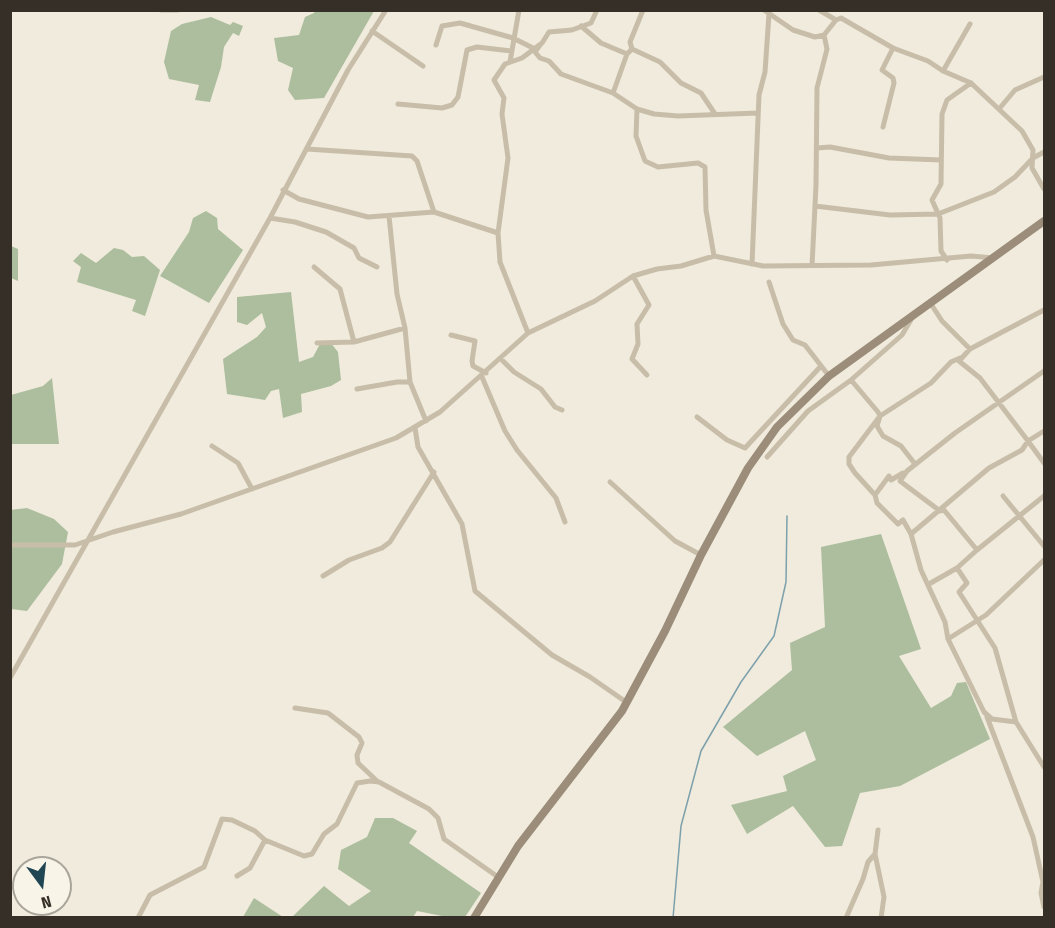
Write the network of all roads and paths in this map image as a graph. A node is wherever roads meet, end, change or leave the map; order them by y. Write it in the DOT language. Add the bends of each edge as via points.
graph roads {
  1 [pos="161,10"];
  2 [pos="178,10"];
  3 [pos="386,10"];
  4 [pos="519,10"];
  5 [pos="597,10"];
  6 [pos="643,10"];
  7 [pos="819,10"];
  8 [pos="766,12"];
  9 [pos="836,20"];
  10 [pos="970,24"];
  11 [pos="581,26"];
  12 [pos="372,32"];
  13 [pos="824,35"];
  14 [pos="513,38"];
  15 [pos="542,43"];
  16 [pos="436,45"];
  17 [pos="533,48"];
  18 [pos="893,48"];
  19 [pos="632,49"];
  20 [pos="511,51"];
  21 [pos="627,54"];
  22 [pos="510,62"];
  23 [pos="423,66"];
  24 [pos="943,71"];
  25 [pos="1044,77"];
  26 [pos="971,83"];
  27 [pos="613,93"];
  28 [pos="398,104"];
  29 [pos="637,109"];
  30 [pos="999,109"];
  31 [pos="758,113"];
  32 [pos="715,114"];
  33 [pos="883,127"];
  34 [pos="817,148"];
  35 [pos="307,149"];
  36 [pos="1044,152"];
  37 [pos="1033,158"];
  38 [pos="941,160"];
  39 [pos="1044,189"];
  40 [pos="283,190"];
  41 [pos="815,206"];
  42 [pos="435,212"];
  43 [pos="938,214"];
  44 [pos="389,216"];
  45 [pos="270,218"];
  46 [pos="1044,221"];
  47 [pos="498,232"];
  48 [pos="714,256"];
  49 [pos="996,258"];
  50 [pos="947,260"];
  51 [pos="752,264"];
  52 [pos="812,266"];
  53 [pos="314,267"];
  54 [pos="377,267"];
  55 [pos="633,276"];
  56 [pos="769,282"];
  57 [pos="931,304"];
  58 [pos="1044,310"];
  59 [pos="912,318"];
  60 [pos="405,328"];
  61 [pos="528,333"];
  62 [pos="451,335"];
  63 [pos="317,342"];
  64 [pos="354,342"];
  65 [pos="970,349"];
  66 [pos="960,357"];
  67 [pos="501,359"];
  68 [pos="821,366"];
  69 [pos="1044,371"];
  70 [pos="484,375"];
  71 [pos="647,375"];
  72 [pos="829,376"];
  73 [pos="851,380"];
  74 [pos="410,382"];
  75 [pos="357,389"];
  76 [pos="1000,402"];
  77 [pos="562,410"];
  78 [pos="880,416"];
  79 [pos="697,417"];
  80 [pos="426,421"];
  81 [pos="415,428"];
  82 [pos="1044,431"];
  83 [pos="1028,441"];
  84 [pos="212,446"];
  85 [pos="767,457"];
  86 [pos="1044,463"];
  87 [pos="915,464"];
  88 [pos="907,471"];
  89 [pos="434,472"];
  90 [pos="610,482"];
  91 [pos="252,489"];
  92 [pos="875,495"];
  93 [pos="1004,496"];
  94 [pos="1044,496"];
  95 [pos="940,511"];
  96 [pos="1020,515"];
  97 [pos="565,522"];
  98 [pos="911,534"];
  99 [pos="88,542"];
  100 [pos="10,545"];
  101 [pos="1044,546"];
  102 [pos="977,550"];
  103 [pos="701,555"];
  104 [pos="1044,560"];
  105 [pos="957,568"];
  106 [pos="323,576"];
  107 [pos="929,584"];
  108 [pos="976,621"];
  109 [pos="948,639"];
  110 [pos="10,678"];
  111 [pos="626,702"];
  112 [pos="295,708"];
  113 [pos="987,717"];
  114 [pos="1016,722"];
  115 [pos="1044,767"];
  116 [pos="379,782"];
  117 [pos="878,830"];
  118 [pos="265,840"];
  119 [pos="875,854"];
  120 [pos="237,876"];
  121 [pos="498,877"];
  122 [pos="1044,907"];
  123 [pos="138,918"];
  124 [pos="474,918"];
  125 [pos="846,918"];
  126 [pos="881,918"];
  1 -- 2 [label="street"];
  3 -- 12 [label="street"];
  4 -- 14 [label="street"];
  5 -- 11 [label="street" via="593,21"];
  6 -- 19 [label="street" via="630,42"];
  7 -- 9 [label="street"];
  8 -- 13 [label="street" via="799,32 815,37"];
  8 -- 31 [label="street"];
  9 -- 13 [label="street"];
  9 -- 18 [label="street" via="841,18"];
  10 -- 24 [label="street"];
  11 -- 15 [label="street" via="553,31"];
  11 -- 21 [label="street" via="601,43"];
  12 -- 23 [label="street"];
  12 -- 35 [label="street"];
  13 -- 34 [label="street" via="827,49 817,88"];
  14 -- 16 [label="street" via="460,23 442,26"];
  14 -- 17 [label="street"];
  14 -- 20 [label="street"];
  15 -- 17 [label="street"];
  15 -- 27 [label="street" via="535,52 561,74"];
  17 -- 22 [label="street"];
  18 -- 24 [label="street"];
  18 -- 33 [label="street" via="882,70 893,78 894,84"];
  19 -- 21 [label="street"];
  19 -- 32 [label="street" via="660,62 681,83 701,93"];
  20 -- 22 [label="street"];
  20 -- 28 [label="street" via="477,46 467,50 458,98 452,105 442,108"];
  21 -- 27 [label="street"];
  22 -- 47 [label="street" via="494,80 504,98 502,114 508,158"];
  24 -- 26 [label="street"];
  25 -- 30 [label="street" via="1015,90"];
  26 -- 30 [label="street"];
  26 -- 38 [label="street" via="943,107"];
  27 -- 29 [label="street"];
  29 -- 32 [label="street" via="678,116"];
  29 -- 48 [label="street" via="636,136 645,161 658,167 698,163 705,167 706,210"];
  30 -- 37 [label="street" via="1022,131 1033,150"];
  31 -- 32 [label="street"];
  31 -- 51 [label="street"];
  34 -- 38 [label="street" via="889,158"];
  34 -- 41 [label="street"];
  35 -- 40 [label="street"];
  35 -- 42 [label="street" via="412,156"];
  36 -- 37 [label="street"];
  37 -- 39 [label="street" via="1032,168"];
  37 -- 43 [label="street" via="994,192"];
  38 -- 43 [label="street" via="939,190 932,200"];
  40 -- 44 [label="street" via="299,199 368,217"];
  40 -- 45 [label="street"];
  41 -- 43 [label="street" via="890,215"];
  41 -- 52 [label="street"];
  42 -- 44 [label="street"];
  42 -- 47 [label="street"];
  43 -- 50 [label="street" via="941,251"];
  44 -- 60 [label="street" via="397,294"];
  45 -- 54 [label="street" via="326,232"];
  45 -- 99 [label="street"];
  46 -- 49 [label="main road"];
  47 -- 61 [label="street" via="500,262"];
  48 -- 51 [label="street"];
  48 -- 55 [label="street"];
  49 -- 50 [label="street" via="971,256"];
  49 -- 57 [label="main road"];
  50 -- 52 [label="street"];
  51 -- 52 [label="street"];
  53 -- 64 [label="street" via="339,289"];
  55 -- 61 [label="street" via="594,301"];
  55 -- 71 [label="street" via="649,305 637,324 638,344 632,359"];
  56 -- 68 [label="street" via="792,340 805,345"];
  57 -- 59 [label="main road"];
  57 -- 65 [label="street"];
  58 -- 65 [label="street"];
  59 -- 72 [label="main road"];
  59 -- 73 [label="street" via="902,335"];
  60 -- 64 [label="street"];
  60 -- 74 [label="street"];
  61 -- 67 [label="street"];
  62 -- 70 [label="street" via="475,341 473,366"];
  63 -- 64 [label="street"];
  65 -- 66 [label="street"];
  66 -- 76 [label="street" via="959,361"];
  66 -- 78 [label="street" via="931,383"];
  67 -- 70 [label="street"];
  67 -- 77 [label="street"];
  68 -- 72 [label="street"];
  68 -- 79 [label="street" via="745,448 727,440"];
  69 -- 76 [label="street"];
  70 -- 80 [label="street"];
  70 -- 97 [label="street" via="505,431 556,498"];
  72 -- 103 [label="main road" via="762,446"];
  73 -- 78 [label="street"];
  73 -- 85 [label="street" via="808,411"];
  74 -- 75 [label="street"];
  74 -- 80 [label="street"];
  76 -- 83 [label="street"];
  76 -- 87 [label="street"];
  78 -- 87 [label="street" via="877,426 883,436 901,446"];
  78 -- 92 [label="street" via="849,457 855,473"];
  80 -- 81 [label="street"];
  81 -- 89 [label="street" via="418,447"];
  81 -- 91 [label="street"];
  82 -- 83 [label="street"];
  83 -- 86 [label="street"];
  83 -- 95 [label="street" via="1022,450 989,468"];
  84 -- 91 [label="street" via="238,463"];
  87 -- 88 [label="street"];
  88 -- 92 [label="street" via="891,480 889,476"];
  88 -- 95 [label="street" via="900,481"];
  89 -- 106 [label="street" via="390,542"];
  89 -- 111 [label="street" via="462,524 475,591 552,655"];
  90 -- 103 [label="street" via="675,541"];
  91 -- 99 [label="street"];
  92 -- 98 [label="street" via="898,524 903,520"];
  93 -- 96 [label="street"];
  94 -- 96 [label="street"];
  95 -- 98 [label="street"];
  95 -- 102 [label="street" via="944,510"];
  96 -- 101 [label="street"];
  96 -- 102 [label="street"];
  98 -- 107 [label="street"];
  99 -- 100 [label="street" via="63,547"];
  99 -- 110 [label="street"];
  102 -- 105 [label="street"];
  103 -- 111 [label="main road"];
  104 -- 108 [label="street"];
  105 -- 107 [label="street"];
  105 -- 108 [label="street" via="967,583 959,592"];
  107 -- 109 [label="street"];
  108 -- 109 [label="street"];
  108 -- 114 [label="street" via="995,648"];
  109 -- 113 [label="street"];
  111 -- 121 [label="main road"];
  112 -- 116 [label="street" via="328,714 359,737 362,743 358,762"];
  113 -- 114 [label="street"];
  113 -- 122 [label="street" via="1033,837"];
  114 -- 115 [label="street"];
  116 -- 118 [label="street" via="357,783 337,824 308,856"];
  116 -- 121 [label="street" via="429,809 438,818 444,839"];
  117 -- 119 [label="street"];
  118 -- 120 [label="street" via="250,868"];
  118 -- 123 [label="street" via="255,831 222,819 204,867 150,895"];
  119 -- 125 [label="street" via="868,862"];
  119 -- 126 [label="street" via="884,897"];
  121 -- 124 [label="main road"];
}
